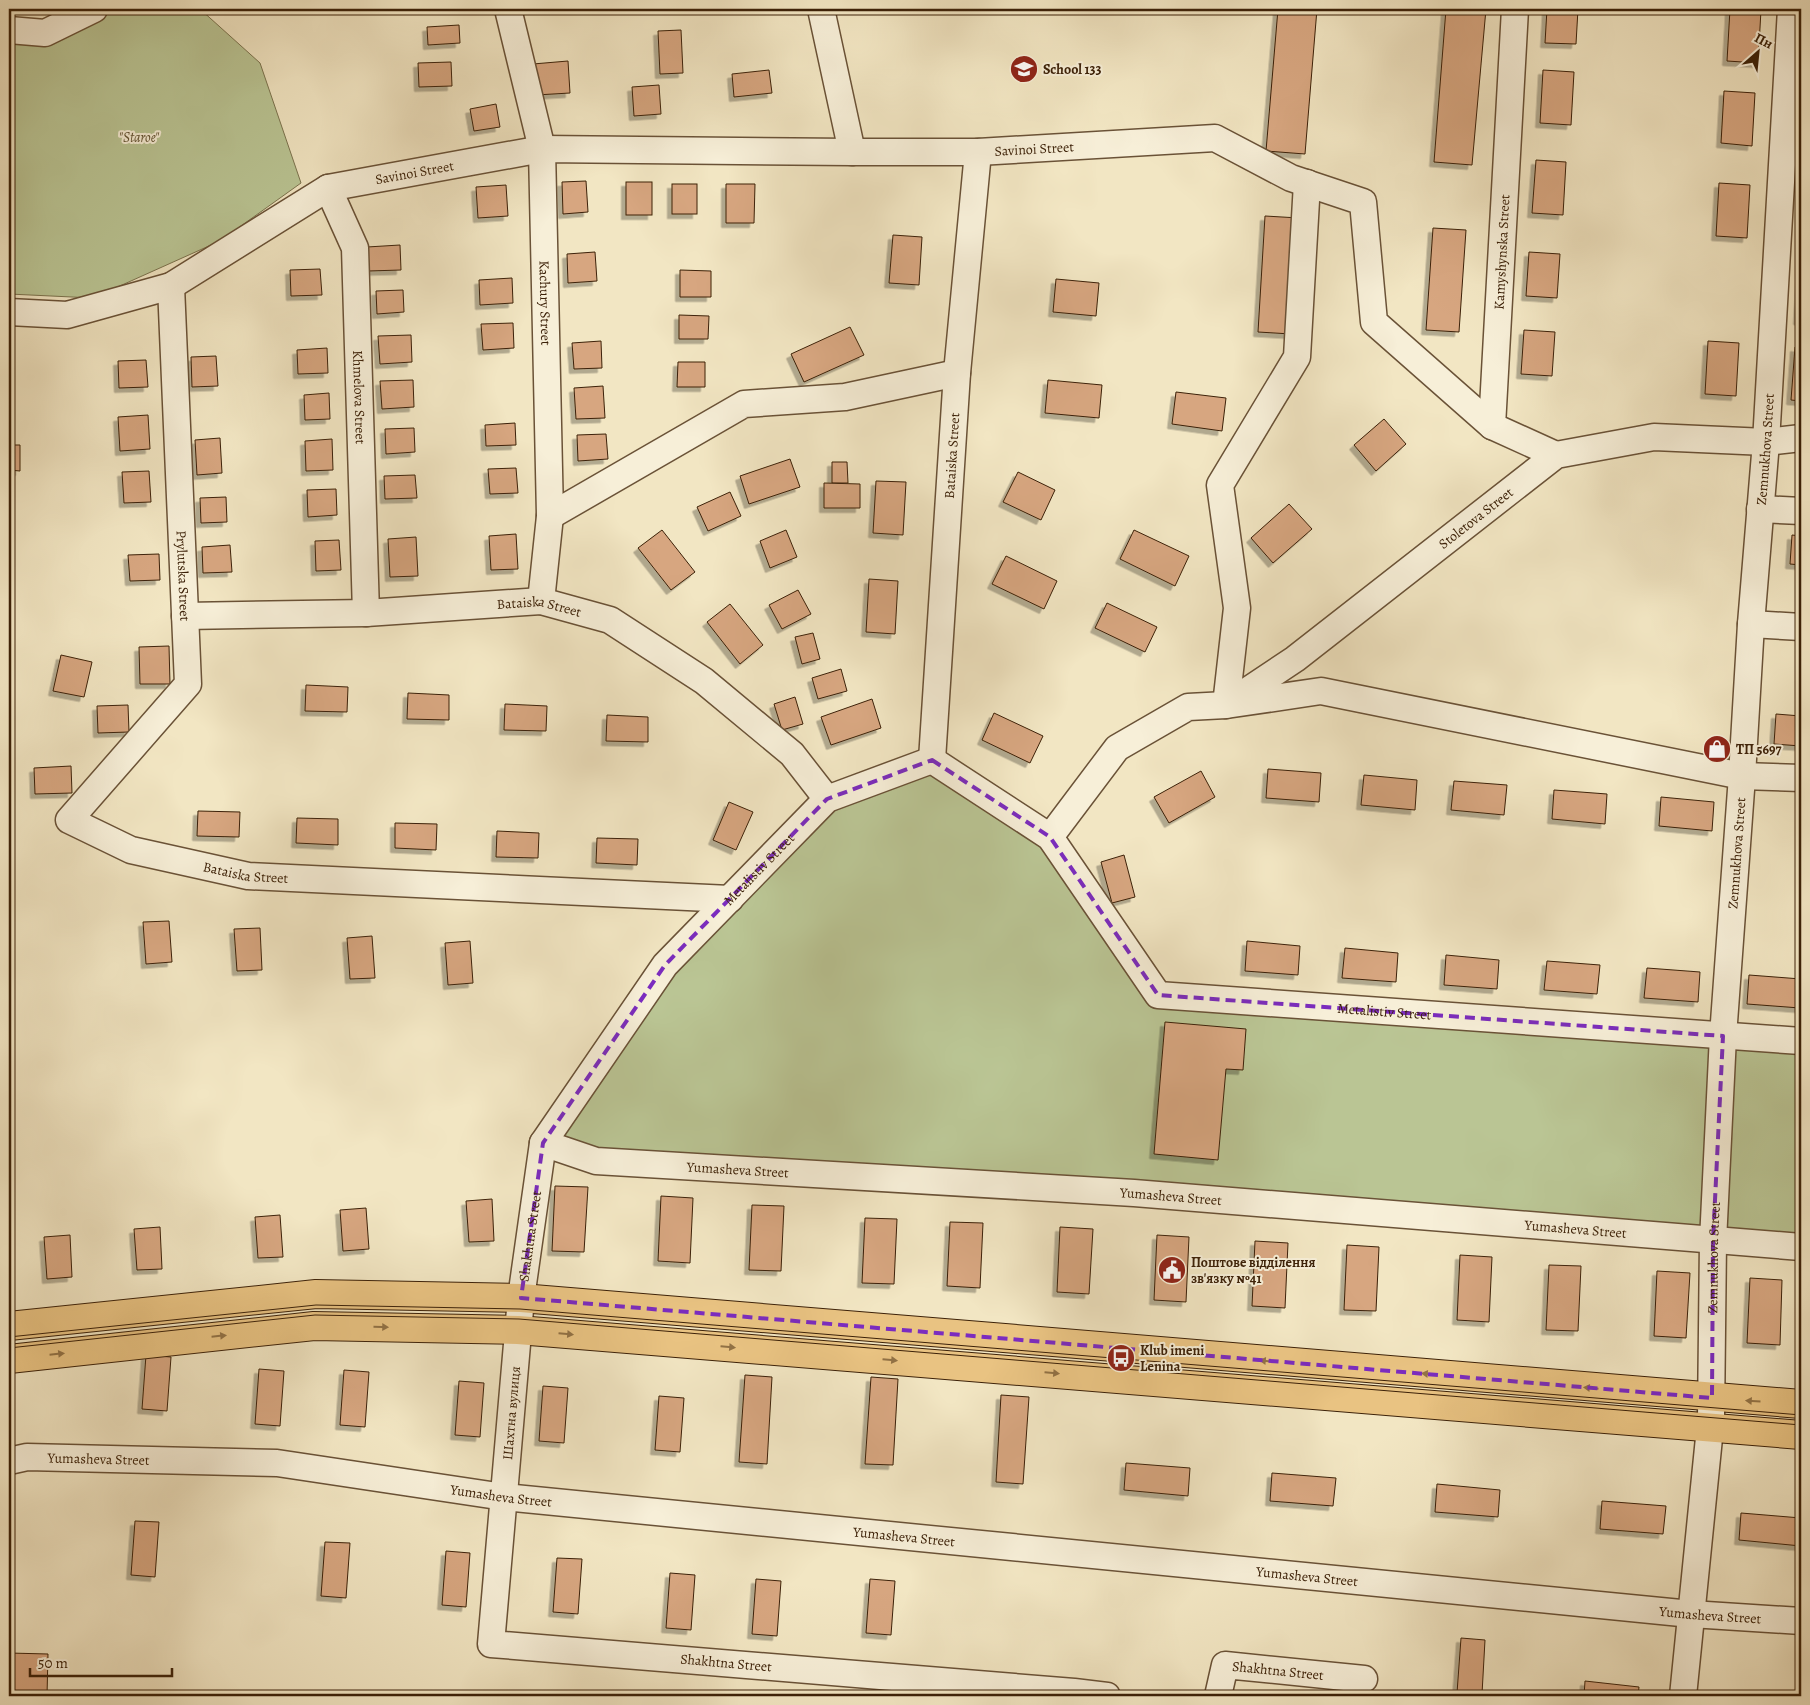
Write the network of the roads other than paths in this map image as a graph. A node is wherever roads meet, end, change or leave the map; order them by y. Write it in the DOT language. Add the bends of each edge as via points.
graph roads {
  1 [pos="94,9"];
  2 [pos="508,9"];
  3 [pos="821,9"];
  4 [pos="1515,9"];
  5 [pos="1791,9"];
  6 [pos="9,30"];
  7 [pos="542,149"];
  8 [pos="852,152"];
  9 [pos="978,152"];
  10 [pos="1307,183"];
  11 [pos="328,188"];
  12 [pos="171,286"];
  13 [pos="9,312"];
  14 [pos="957,373"];
  15 [pos="1492,426"];
  16 [pos="1801,438"];
  17 [pos="1766,442"];
  18 [pos="1556,455"];
  19 [pos="1760,509"];
  20 [pos="1801,511"];
  21 [pos="550,516"];
  22 [pos="541,601"];
  23 [pos="366,613"];
  24 [pos="185,616"];
  25 [pos="1751,624"];
  26 [pos="1801,627"];
  27 [pos="1226,705"];
  28 [pos="932,760"];
  29 [pos="1742,776"];
  30 [pos="1801,778"];
  31 [pos="827,799"];
  32 [pos="68,820"];
  33 [pos="1050,837"];
  34 [pos="730,899"];
  35 [pos="1723,1036"];
  36 [pos="1801,1041"];
  37 [pos="543,1143"];
  38 [pos="1713,1241"];
  39 [pos="1801,1248"];
  40 [pos="520,1298"];
  41 [pos="9,1326"];
  42 [pos="518,1330"];
  43 [pos="9,1359"];
  44 [pos="1712,1398"];
  45 [pos="1801,1404"];
  46 [pos="1710,1428"];
  47 [pos="1801,1435"];
  48 [pos="9,1461"];
  49 [pos="504,1497"];
  50 [pos="1691,1614"];
  51 [pos="1801,1622"];
  52 [pos="1364,1679"];
  53 [pos="1107,1696"];
  54 [pos="1218,1696"];
  55 [pos="1683,1696"];
  1 -- 6 [label="street" via="45,33"];
  2 -- 7 [label="street, Kachury Street"];
  3 -- 8 [label="street"];
  4 -- 15 [label="street, Kamyshynska Street"];
  5 -- 17 [label="street, Zemnukhova Street"];
  7 -- 8 [label="street, Savinoi Street"];
  7 -- 11 [label="street, Savinoi Street"];
  7 -- 21 [label="street, Kachury Street"];
  8 -- 9 [label="street, Savinoi Street"];
  9 -- 10 [label="street, Savinoi Street" via="1216,138 1291,178"];
  9 -- 14 [label="street, Bataiska Street"];
  10 -- 15 [label="street" via="1363,202 1374,322"];
  10 -- 27 [label="street" via="1297,357 1220,485 1237,608"];
  11 -- 12 [label="street, Savinoi Street"];
  11 -- 23 [label="street, Khmelova Street" via="355,248"];
  12 -- 13 [label="street, Savinoi Street" via="67,315"];
  12 -- 24 [label="street, Prylutska Street"];
  14 -- 21 [label="street" via="845,397 744,404"];
  14 -- 28 [label="street, Bataiska Street"];
  15 -- 18 [label="street"];
  16 -- 17 [label="street, Stoletova Street"];
  17 -- 18 [label="street, Stoletova Street" via="1654,437"];
  17 -- 19 [label="street, Zemnukhova Street"];
  18 -- 27 [label="street, Stoletova Street" via="1295,659"];
  19 -- 20 [label="street"];
  19 -- 25 [label="street, Zemnukhova Street"];
  21 -- 22 [label="street, Kachury Street"];
  22 -- 23 [label="street, Bataiska Street"];
  22 -- 31 [label="street, Bataiska Street" via="610,620 704,681 792,754"];
  23 -- 24 [label="street, Bataiska Street"];
  24 -- 32 [label="street, Prylutska Street" via="188,684"];
  25 -- 26 [label="street"];
  25 -- 29 [label="street, Zemnukhova Street"];
  27 -- 29 [label="street" via="1321,691"];
  27 -- 33 [label="street" via="1188,707 1117,748"];
  28 -- 31 [label="street, Metalistiv Street"];
  28 -- 33 [label="street, Metalistiv Street"];
  29 -- 30 [label="street"];
  29 -- 35 [label="street, Zemnukhova Street"];
  31 -- 34 [label="street, Metalistiv Street"];
  32 -- 34 [label="street, Bataiska Street" via="131,850 248,876"];
  33 -- 35 [label="street, Metalistiv Street" via="1158,995"];
  34 -- 37 [label="street, Metalistiv Street" via="665,965"];
  35 -- 36 [label="street, Metalistiv Street"];
  35 -- 38 [label="street, Zemnukhova Street"];
  37 -- 38 [label="street, Yumasheva Street" via="596,1161 1125,1192"];
  37 -- 40 [label="street, Shakhtna Street"];
  38 -- 39 [label="street, Yumasheva Street"];
  38 -- 44 [label="street, Zemnukhova Street"];
  40 -- 41 [label="main road" via="316,1294"];
  40 -- 42 [label="street, Shakhtna Street"];
  44 -- 40 [label="main road, one-way"];
  43 -- 42 [label="main road, one-way" via="314,1326"];
  42 -- 46 [label="main road, one-way"];
  42 -- 49 [label="street, Шахтна вулиця"];
  45 -- 44 [label="main road, one-way"];
  44 -- 46 [label="street, Zemnukhova Street"];
  46 -- 47 [label="main road"];
  46 -- 50 [label="street, Zemnukhova Street"];
  48 -- 49 [label="street, Yumasheva Street" via="27,1458 277,1463"];
  49 -- 50 [label="street, Yumasheva Street"];
  49 -- 53 [label="street, Shakhtna Street" via="491,1644"];
  50 -- 51 [label="street, Yumasheva Street"];
  50 -- 55 [label="street, Zemnukhova Street"];
  52 -- 54 [label="street, Shakhtna Street" via="1225,1665"];
}
